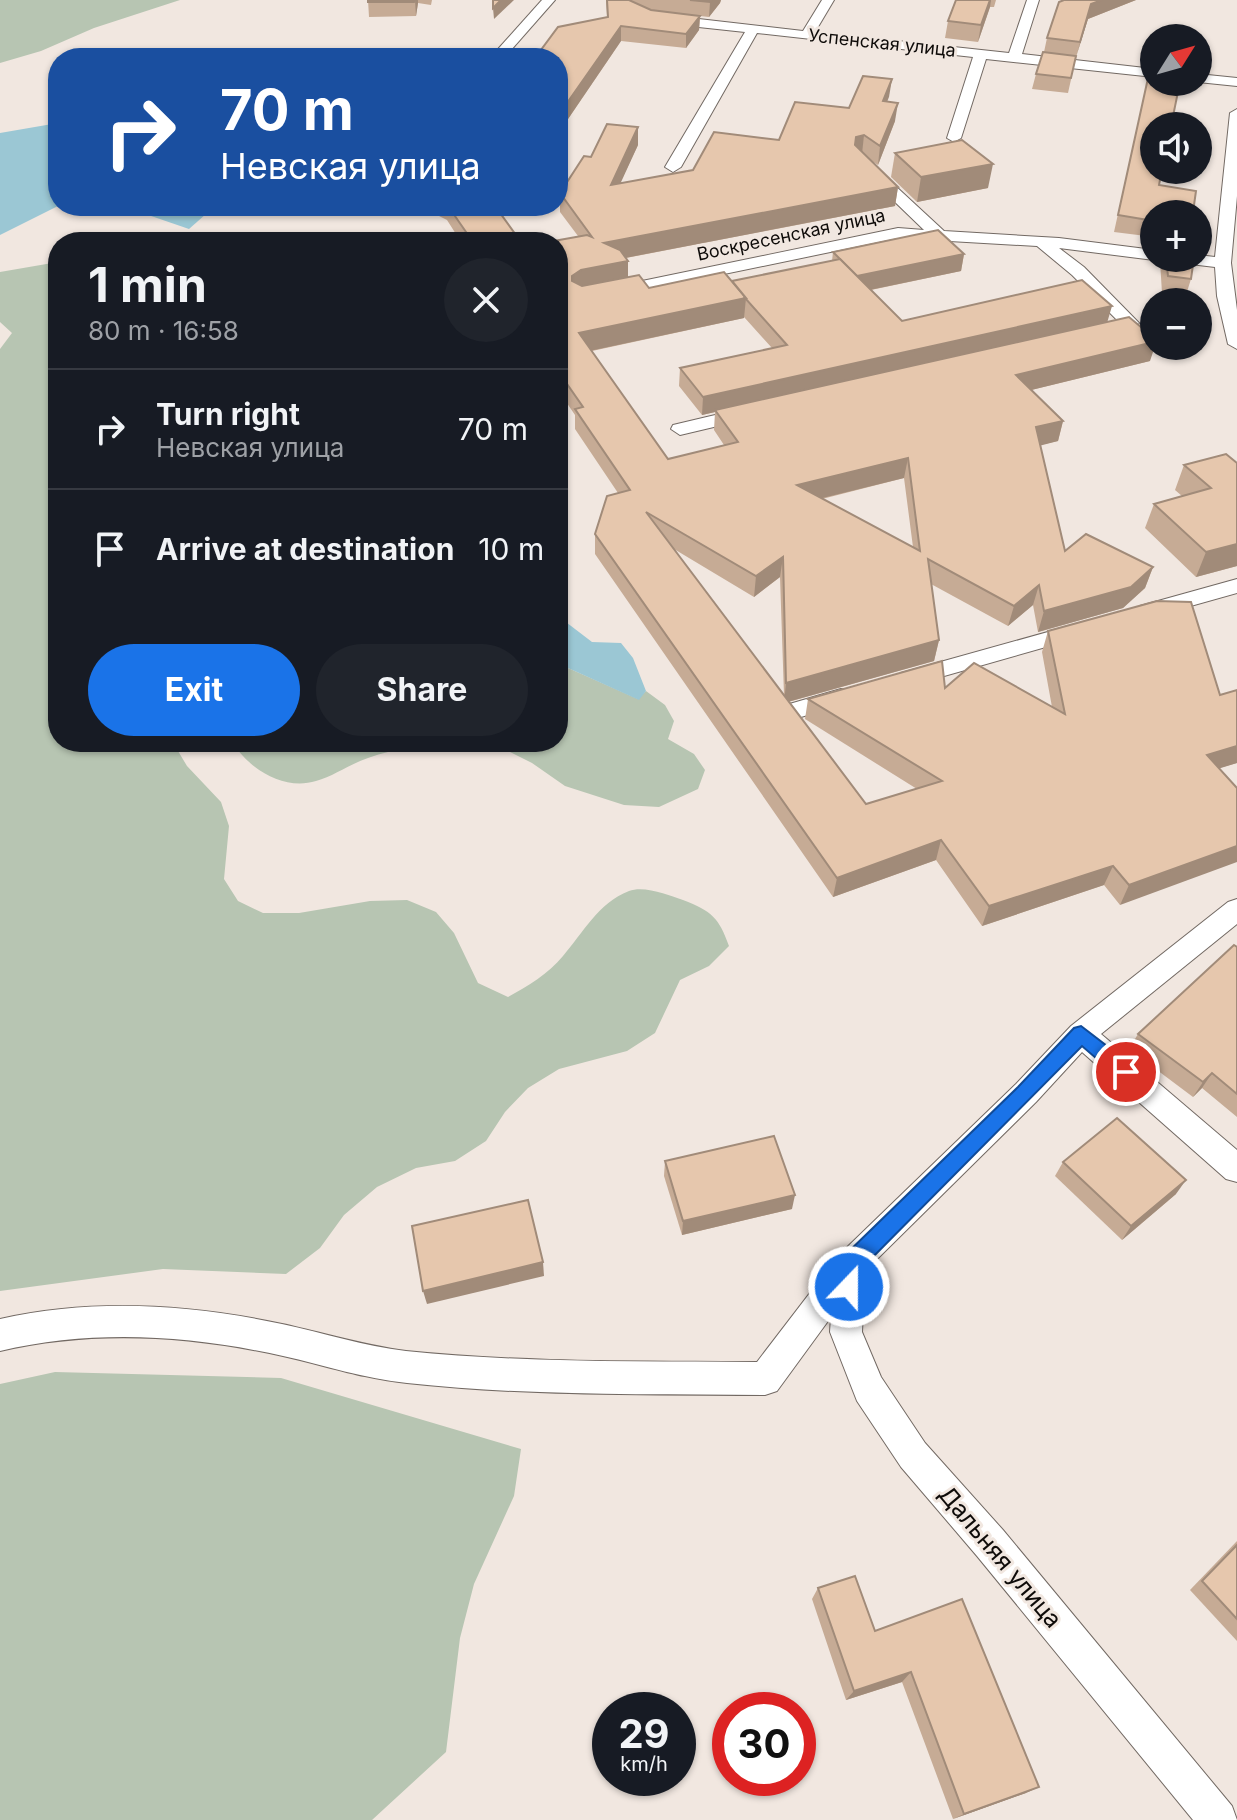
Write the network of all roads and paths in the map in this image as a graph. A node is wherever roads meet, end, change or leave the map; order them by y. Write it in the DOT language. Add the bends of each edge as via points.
graph roads {
  1 [pos="549,0"];
  2 [pos="613,0"];
  3 [pos="828,0"];
  4 [pos="1033,0"];
  5 [pos="753,29"];
  6 [pos="807,35"];
  7 [pos="506,48"];
  8 [pos="981,54"];
  9 [pos="1014,57"];
  10 [pos="1140,71"];
  11 [pos="1212,79"];
  12 [pos="1237,82"];
  13 [pos="1237,113"];
  14 [pos="954,138"];
  15 [pos="861,161"];
  16 [pos="673,167"];
  17 [pos="938,234"];
  18 [pos="1043,243"];
  19 [pos="1140,253"];
  20 [pos="1212,262"];
  21 [pos="1223,263"];
  22 [pos="597,295"];
  23 [pos="1078,339"];
  24 [pos="1237,344"];
  25 [pos="772,408"];
  26 [pos="680,429"];
  27 [pos="1237,586"];
  28 [pos="794,711"];
  29 [pos="1237,909"];
  30 [pos="1081,1034"];
  31 [pos="1237,1169"];
  32 [pos="850,1265"];
  33 [pos="0,1335"];
  34 [pos="1218,1820"];
  1 -- 7 [label="street"];
  2 -- 5 [label="street, Успенская улица" via="652,18"];
  3 -- 6 [label="street"];
  4 -- 9 [label="street"];
  5 -- 6 [label="street, Успенская улица"];
  5 -- 16 [label="street"];
  6 -- 8 [label="street, Успенская улица"];
  8 -- 9 [label="street, Успенская улица"];
  8 -- 14 [label="street"];
  9 -- 10 [label="street, Успенская улица"];
  11 -- 12 [label="street"];
  13 -- 21 [label="street"];
  15 -- 17 [label="street"];
  17 -- 18 [label="street, Воскресенская улица"];
  17 -- 22 [label="street, Воскресенская улица" via="898,233"];
  18 -- 19 [label="street, Воскресенская улица"];
  18 -- 23 [label="street" via="1130,323"];
  20 -- 21 [label="street"];
  21 -- 24 [label="street"];
  25 -- 26 [label="street"];
  27 -- 28 [label="street"];
  29 -- 30 [label="street"];
  30 -- 31 [label="street"];
  30 -- 32 [label="street"];
  32 -- 33 [label="street" via="765,1379 524,1375 404,1367 192,1323 103,1321"];
  32 -- 34 [label="street, Дальняя улица" via="846,1332 869,1389 904,1442"];
}
